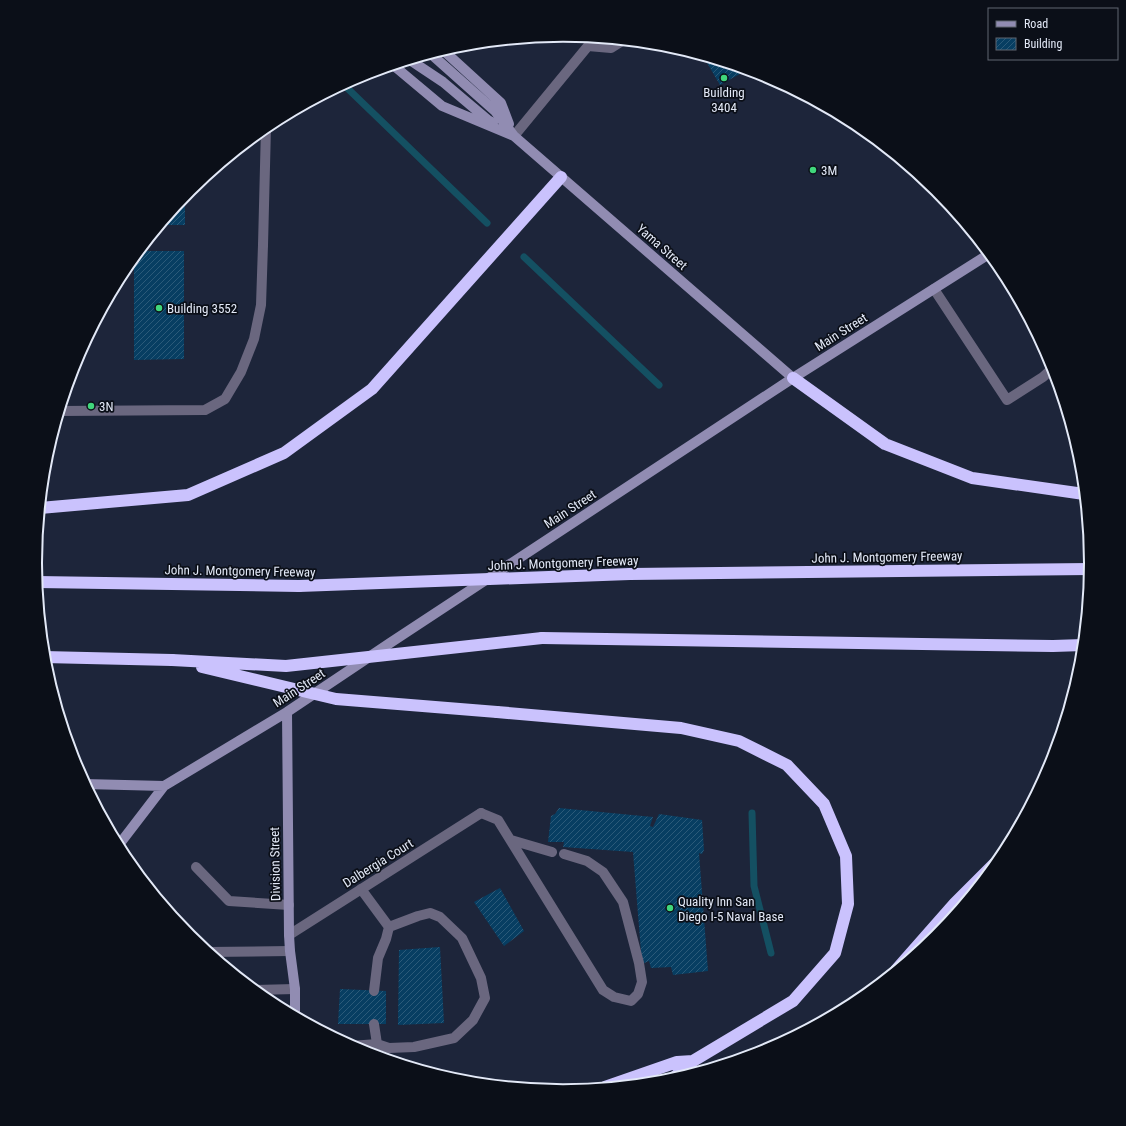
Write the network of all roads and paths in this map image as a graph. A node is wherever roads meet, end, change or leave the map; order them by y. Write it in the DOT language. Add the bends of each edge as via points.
graph roads {
  1 [pos="616,45"];
  2 [pos="449,55"];
  3 [pos="436,58"];
  4 [pos="416,64"];
  5 [pos="398,69"];
  6 [pos="266,136"];
  7 [pos="514,136"];
  8 [pos="561,177"];
  9 [pos="984,257"];
  10 [pos="934,289"];
  11 [pos="1047,373"];
  12 [pos="793,378"];
  13 [pos="65,411"];
  14 [pos="1080,493"];
  15 [pos="45,508"];
  16 [pos="1084,569"];
  17 [pos="43,582"];
  18 [pos="1078,645"];
  19 [pos="51,657"];
  20 [pos="172,660"];
  21 [pos="287,712"];
  22 [pos="92,784"];
  23 [pos="164,786"];
  24 [pos="123,840"];
  25 [pos="511,840"];
  26 [pos="552,852"];
  27 [pos="564,854"];
  28 [pos="196,867"];
  29 [pos="362,889"];
  30 [pos="969,889"];
  31 [pos="289,905"];
  32 [pos="389,927"];
  33 [pos="289,935"];
  34 [pos="926,936"];
  35 [pos="290,951"];
  36 [pos="216,952"];
  37 [pos="295,989"];
  38 [pos="265,990"];
  39 [pos="374,991"];
  40 [pos="295,1010"];
  41 [pos="374,1024"];
  42 [pos="377,1044"];
  43 [pos="366,1045"];
  44 [pos="693,1062"];
  45 [pos="684,1069"];
  46 [pos="622,1081"];
  1 -- 7 [label="street" via="611,48 588,46"];
  2 -- 7 [label="main road, Yama Street" via="501,103"];
  3 -- 7 [label="main road" via="495,111"];
  4 -- 7 [label="main road" via="443,82 488,120"];
  5 -- 7 [label="main road, Yama Street" via="442,106"];
  6 -- 13 [label="street" via="261,305 254,339 241,372 225,399 205,410"];
  7 -- 8 [label="main road, Yama Street"];
  8 -- 12 [label="main road, Yama Street"];
  8 -- 15 [label="highway" via="372,389 284,453 188,495"];
  9 -- 10 [label="main road, Main Street"];
  10 -- 11 [label="street" via="1007,400"];
  10 -- 12 [label="main road, Main Street"];
  12 -- 14 [label="highway" via="885,444 972,478"];
  12 -- 21 [label="main road, Main Street"];
  16 -- 17 [label="highway, John J. Montgomery Freeway, bridge" via="630,574 299,586"];
  18 -- 20 [label="highway, bridge" via="542,638 286,666"];
  19 -- 20 [label="highway"];
  20 -- 44 [label="highway, bridge" via="336,699 681,728 739,740 787,765 824,804 846,856 848,904 835,953 792,1001"];
  21 -- 23 [label="main road, Main Street"];
  21 -- 31 [label="main road, Division Street"];
  22 -- 23 [label="main road"];
  23 -- 24 [label="main road"];
  25 -- 26 [label="street"];
  25 -- 27 [label="street" via="602,990 614,997 631,1001 638,994 642,982 623,902 603,872 587,861"];
  25 -- 29 [label="street, Dalbergia Court" via="498,820 482,812"];
  28 -- 31 [label="street" via="229,901"];
  29 -- 32 [label="street"];
  29 -- 33 [label="street, Dalbergia Court"];
  30 -- 34 [label="highway"];
  31 -- 33 [label="main road, Division Street"];
  32 -- 39 [label="street" via="378,958"];
  32 -- 42 [label="street" via="430,913 440,917 462,938 481,978 485,998 473,1020 454,1038 414,1047 388,1048"];
  33 -- 35 [label="main road, Division Street"];
  35 -- 36 [label="street"];
  35 -- 37 [label="main road, Division Street"];
  37 -- 38 [label="street"];
  37 -- 40 [label="main road, Division Street"];
  41 -- 42 [label="street"];
  42 -- 43 [label="street"];
  44 -- 45 [label="highway"];
  44 -- 46 [label="highway" via="677,1062"];
}
